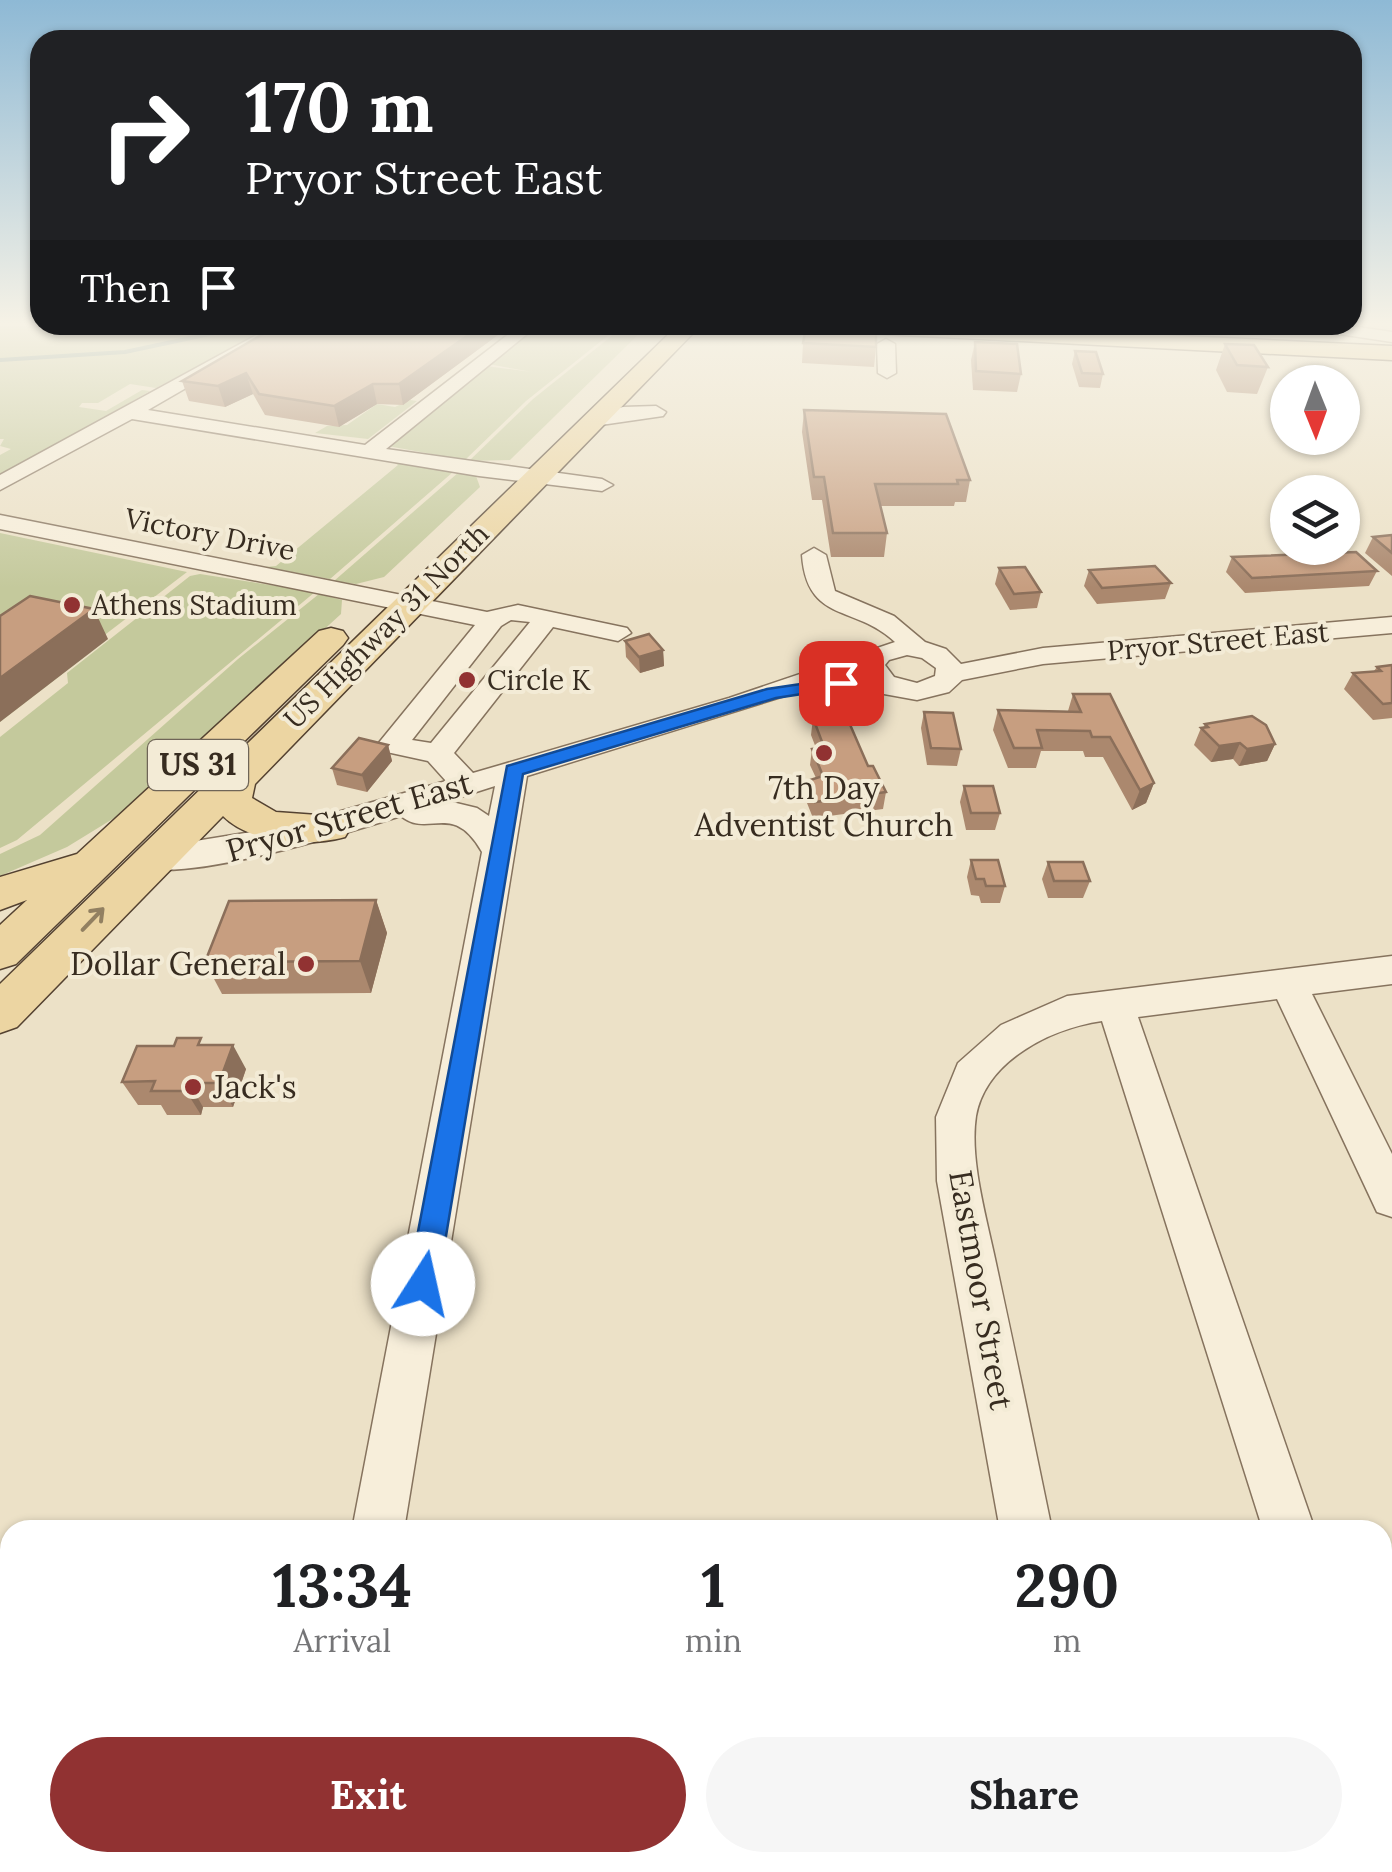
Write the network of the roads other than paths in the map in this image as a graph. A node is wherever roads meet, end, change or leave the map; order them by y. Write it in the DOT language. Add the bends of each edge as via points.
graph roads {
  1 [pos="123,413"];
  2 [pos="133,413"];
  3 [pos="418,413"];
  4 [pos="606,413"];
  5 [pos="577,414"];
  6 [pos="533,444"];
  7 [pos="369,452"];
  8 [pos="561,454"];
  9 [pos="510,475"];
  10 [pos="0,484"];
  11 [pos="585,487"];
  12 [pos="470,504"];
  13 [pos="504,510"];
  14 [pos="0,522"];
  15 [pos="814,555"];
  16 [pos="394,590"];
  17 [pos="547,618"];
  18 [pos="492,621"];
  19 [pos="1392,626"];
  20 [pos="618,633"];
  21 [pos="1043,656"];
  22 [pos="897,658"];
  23 [pos="950,674"];
  24 [pos="438,754"];
  25 [pos="514,770"];
  26 [pos="237,774"];
  27 [pos="467,784"];
  28 [pos="345,823"];
  29 [pos="500,853"];
  30 [pos="152,859"];
  31 [pos="93,865"];
  32 [pos="0,894"];
  33 [pos="0,952"];
  34 [pos="1392,970"];
  35 [pos="1288,982"];
  36 [pos="1114,1003"];
  37 [pos="0,1014"];
  38 [pos="1392,1198"];
  39 [pos="380,1520"];
  40 [pos="1024,1520"];
  41 [pos="1286,1520"];
  1 -- 10 [label="street"];
  2 -- 7 [label="street"];
  3 -- 7 [label="street"];
  4 -- 5 [label="street"];
  5 -- 8 [label="main road, US Highway 31 North / US 31"];
  6 -- 9 [label="main road, US Highway 31 North / US 31"];
  7 -- 9 [label="street"];
  8 -- 9 [label="main road, US Highway 31 North / US 31"];
  8 -- 11 [label="street" via="565,469"];
  9 -- 11 [label="street"];
  9 -- 12 [label="main road, US Highway 31 North / US 31"];
  9 -- 13 [label="main road, US Highway 31 North / US 31"];
  11 -- 13 [label="street" via="542,490"];
  13 -- 16 [label="main road, US Highway 31 North / US 31"];
  14 -- 16 [label="street, Victory Drive"];
  15 -- 22 [label="street" via="818,590 864,612"];
  16 -- 18 [label="street, Victory Drive"];
  16 -- 26 [label="main road, US Highway 31 North / US 31"];
  16 -- 31 [label="main road, US Highway 31 North / US 31"];
  17 -- 18 [label="street, Victory Drive" via="505,612"];
  17 -- 20 [label="street, Victory Drive"];
  17 -- 24 [label="street"];
  18 -- 24 [label="street" via="392,745"];
  19 -- 21 [label="street, Pryor Street East"];
  21 -- 22 [label="street, Pryor Street East"];
  21 -- 23 [label="street, Pryor Street East"];
  22 -- 23 [label="street" via="945,660"];
  22 -- 23 [label="street, Pryor Street East" via="902,690 924,691"];
  22 -- 25 [label="street, Pryor Street East"];
  24 -- 27 [label="street"];
  25 -- 27 [label="street, Pryor Street East"];
  25 -- 29 [label="street"];
  26 -- 28 [label="main road" via="232,800 244,816 283,827"];
  26 -- 30 [label="main road, US Highway 31 North / US 31"];
  27 -- 28 [label="street, Pryor Street East"];
  28 -- 29 [label="street" via="439,811 468,814 485,826"];
  28 -- 30 [label="street, Pryor Street East" via="216,855"];
  29 -- 39 [label="street"];
  30 -- 31 [label="main road"];
  37 -- 30 [label="main road, US Highway 31 North / US 31, one-way"];
  31 -- 32 [label="main road"];
  31 -- 33 [label="main road, US Highway 31 North / US 31"];
  34 -- 35 [label="street, Eastmoor Street"];
  35 -- 36 [label="street, Eastmoor Street"];
  35 -- 38 [label="street"];
  36 -- 40 [label="street, Eastmoor Street" via="1067,1011 1014,1036 972,1075 956,1117 958,1180"];
  36 -- 41 [label="street"];
}
